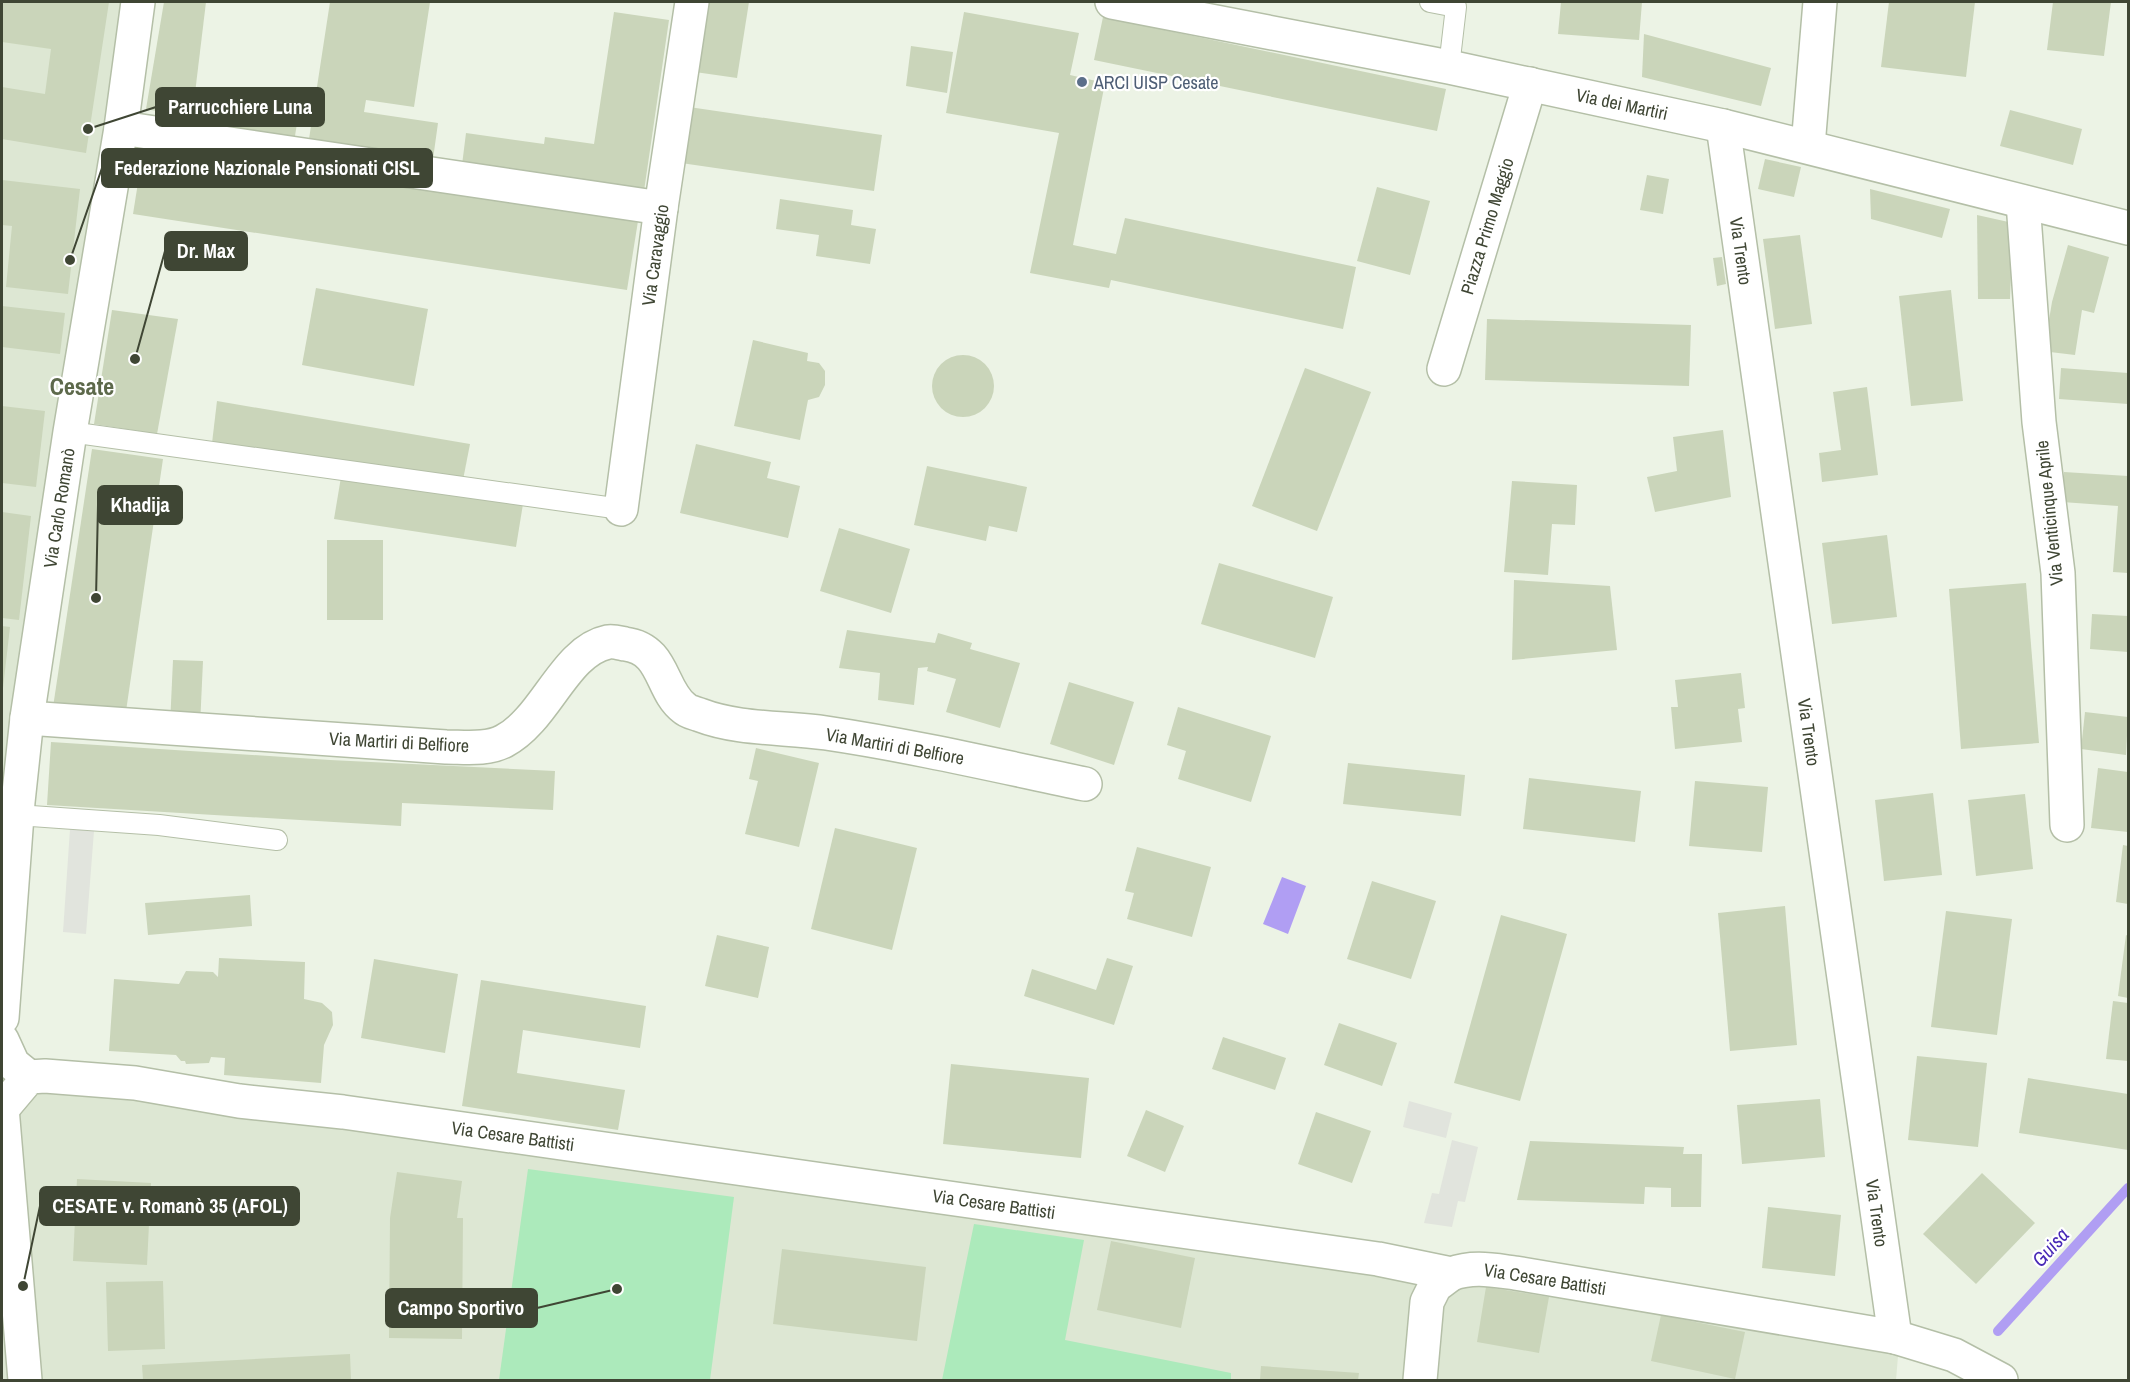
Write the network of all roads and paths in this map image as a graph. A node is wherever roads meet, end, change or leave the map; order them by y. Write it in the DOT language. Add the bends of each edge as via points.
graph roads {
  1 [pos="138,2"];
  2 [pos="692,2"];
  3 [pos="1112,2"];
  4 [pos="1430,2"];
  5 [pos="1820,2"];
  6 [pos="1449,67"];
  7 [pos="1530,84"];
  8 [pos="1724,126"];
  9 [pos="121,128"];
  10 [pos="1808,146"];
  11 [pos="2023,202"];
  12 [pos="661,208"];
  13 [pos="2128,228"];
  14 [pos="1444,369"];
  15 [pos="70,432"];
  16 [pos="621,509"];
  17 [pos="27,718"];
  18 [pos="12,752"];
  19 [pos="1084,784"];
  20 [pos="17,815"];
  21 [pos="2067,825"];
  22 [pos="277,840"];
  23 [pos="2,1018"];
  24 [pos="2,1040"];
  25 [pos="29,1077"];
  26 [pos="2,1108"];
  27 [pos="1451,1275"];
  28 [pos="1895,1337"];
  29 [pos="25,1380"];
  30 [pos="1420,1380"];
  31 [pos="2001,1380"];
  1 -- 9 [label="street, Via Carlo Romanò"];
  2 -- 12 [label="street, Via Caravaggio"];
  3 -- 6 [label="street, Via dei Martiri"];
  4 -- 6 [label="lane" via="1456,7"];
  5 -- 10 [label="street"];
  6 -- 7 [label="street, Via dei Martiri"];
  7 -- 8 [label="street, Via dei Martiri"];
  7 -- 14 [label="street, Piazza Primo Maggio"];
  8 -- 10 [label="street, Via dei Martiri"];
  8 -- 28 [label="street, Via Trento"];
  9 -- 12 [label="street"];
  9 -- 15 [label="street, Via Carlo Romanò"];
  10 -- 11 [label="street, Via dei Martiri"];
  11 -- 13 [label="street, Via dei Martiri"];
  11 -- 21 [label="street, Via Venticinque Aprile" via="2039,422 2058,573"];
  12 -- 16 [label="street, Via Caravaggio"];
  15 -- 16 [label="lane"];
  15 -- 17 [label="street, Via Carlo Romanò"];
  17 -- 18 [label="street, Via Carlo Romanò"];
  17 -- 19 [label="street, Via Martiri di Belfiore" via="446,747 489,746 504,741 527,724 582,654 608,642 637,646 658,664 684,709 703,717 907,747"];
  18 -- 20 [label="street, Via Carlo Romanò"];
  20 -- 22 [label="lane" via="159,825"];
  20 -- 23 [label="street, Via Carlo Romanò"];
  24 -- 25 [label="street" via="13,1064"];
  25 -- 26 [label="street"];
  25 -- 27 [label="street, Via Cesare Battisti" via="135,1083 239,1101 343,1112 1339,1253"];
  26 -- 29 [label="street"];
  27 -- 28 [label="street, Via Cesare Battisti" via="1480,1268"];
  27 -- 30 [label="street" via="1435,1286 1427,1302"];
  28 -- 31 [label="street, Via Cesare Battisti" via="1954,1355"];
}
